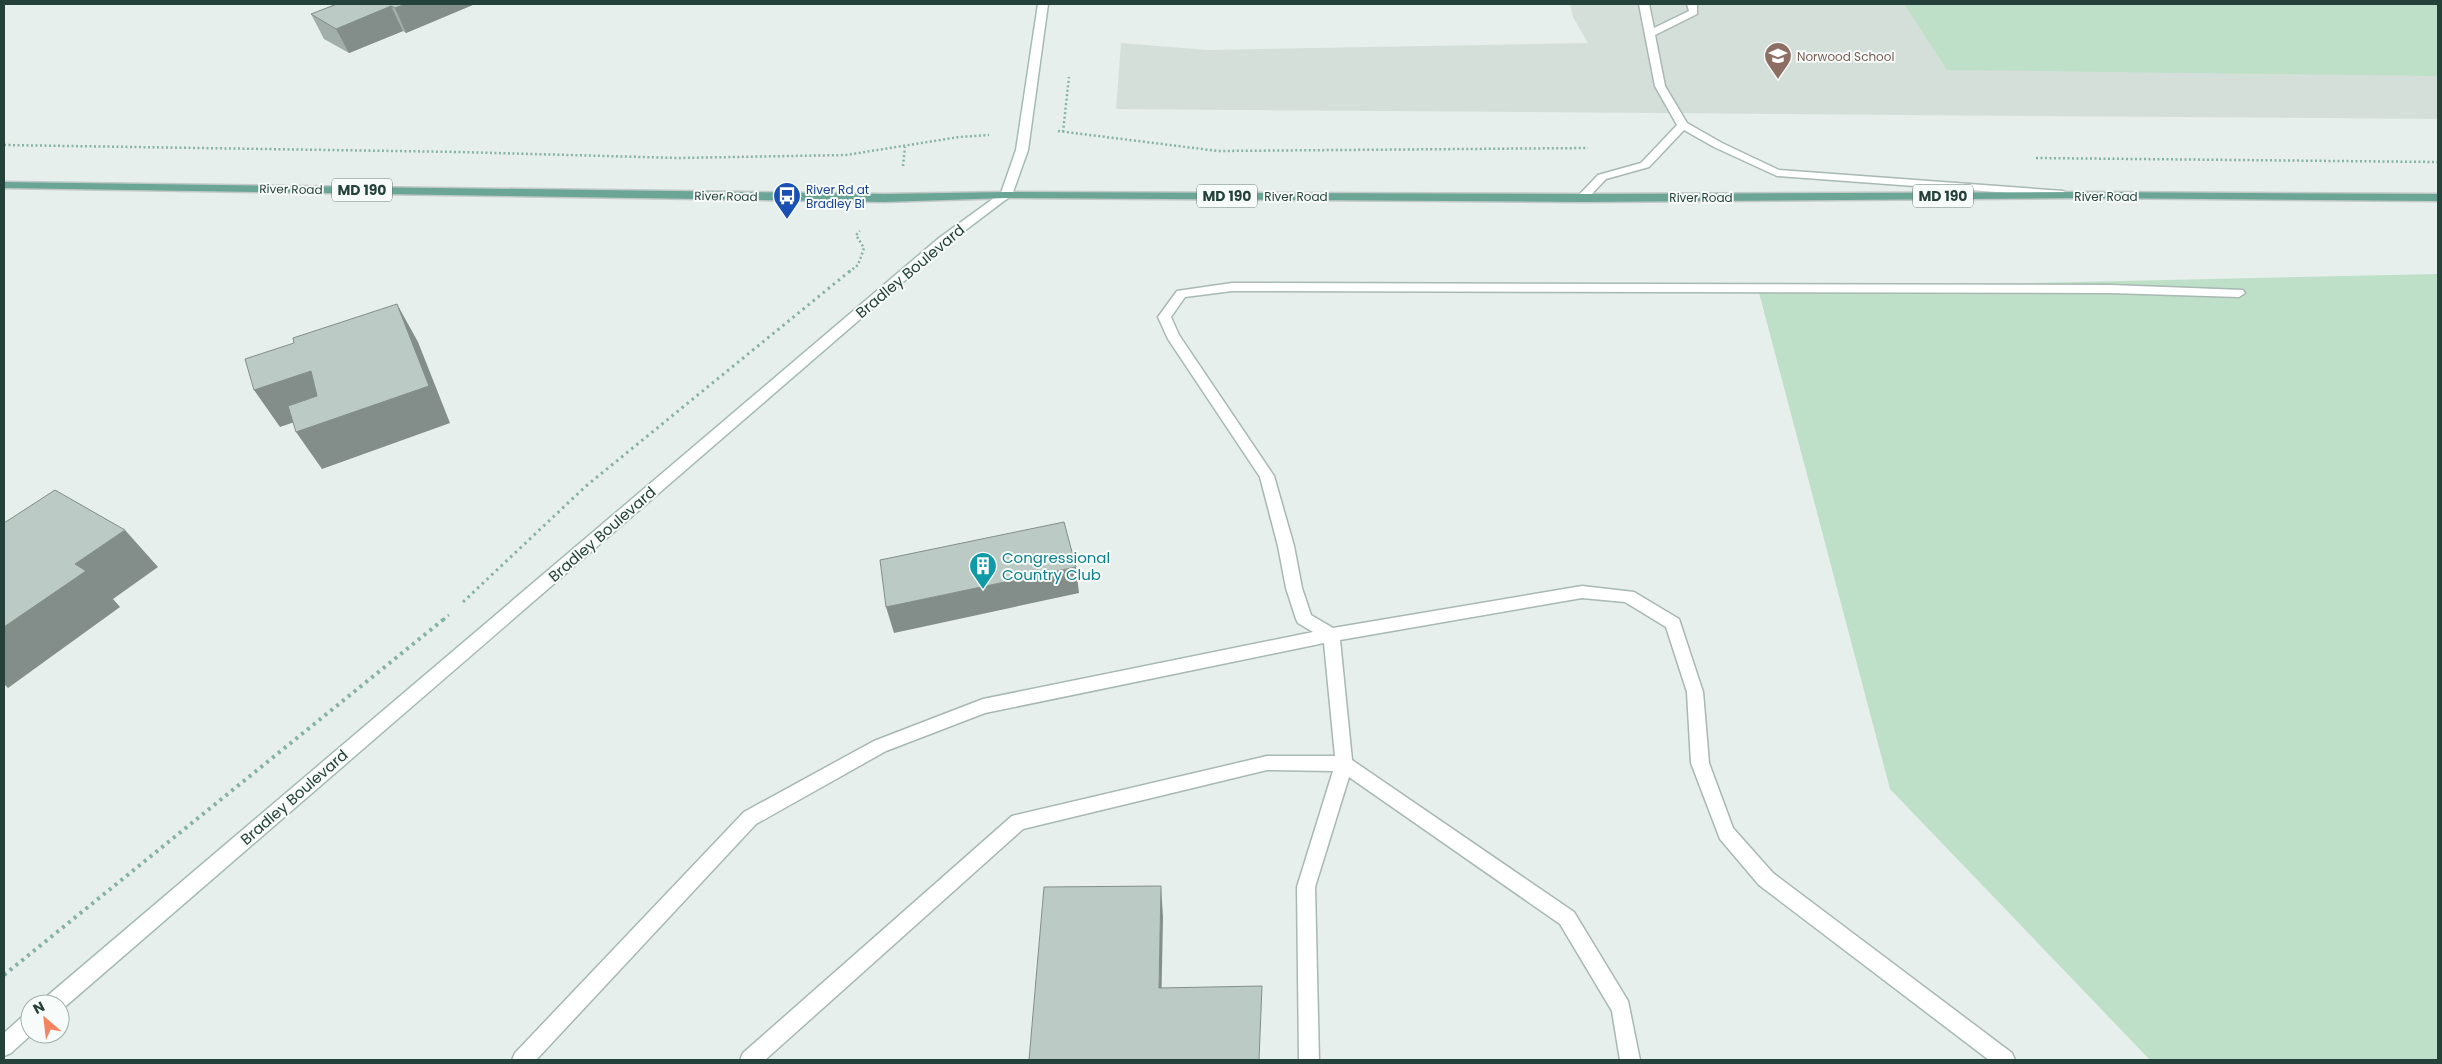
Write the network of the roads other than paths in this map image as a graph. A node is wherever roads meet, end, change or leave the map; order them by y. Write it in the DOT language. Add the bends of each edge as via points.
graph roads {
  1 [pos="1043,4"];
  2 [pos="1644,4"];
  3 [pos="1692,4"];
  4 [pos="1650,34"];
  5 [pos="1682,125"];
  6 [pos="4,185"];
  7 [pos="1006,195"];
  8 [pos="2087,195"];
  9 [pos="1582,198"];
  10 [pos="2438,198"];
  11 [pos="2239,293"];
  12 [pos="1331,635"];
  13 [pos="1344,764"];
  14 [pos="65,994"];
  15 [pos="20,1032"];
  16 [pos="4,1046"];
  17 [pos="522,1060"];
  18 [pos="750,1060"];
  19 [pos="1310,1060"];
  20 [pos="1630,1060"];
  21 [pos="2005,1060"];
  1 -- 7 [label="main road" via="1022,150"];
  2 -- 4 [label="main road"];
  3 -- 4 [label="main road" via="1694,12"];
  4 -- 5 [label="main road" via="1660,86"];
  5 -- 8 [label="main road" via="1718,146 1777,173"];
  5 -- 9 [label="main road" via="1645,165 1602,177"];
  6 -- 7 [label="main road, River Road / MD 190" via="885,198"];
  7 -- 9 [label="main road, River Road / MD 190"];
  7 -- 14 [label="main road, Bradley Boulevard" via="943,241"];
  8 -- 9 [label="main road, River Road / MD 190"];
  8 -- 10 [label="main road, River Road / MD 190"];
  11 -- 12 [label="main road" via="2111,289 1232,287 1181,294 1164,317 1173,336 1267,476 1304,619"];
  12 -- 13 [label="main road"];
  12 -- 17 [label="main road" via="983,706 880,746 750,818"];
  12 -- 21 [label="main road" via="1582,592 1628,596 1673,623 1694,692 1700,763 1726,833 1766,879"];
  13 -- 18 [label="main road" via="1268,763 1018,822"];
  13 -- 19 [label="main road" via="1306,887"];
  13 -- 20 [label="main road" via="1567,918 1621,1008"];
  15 -- 16 [label="main road"];
}
